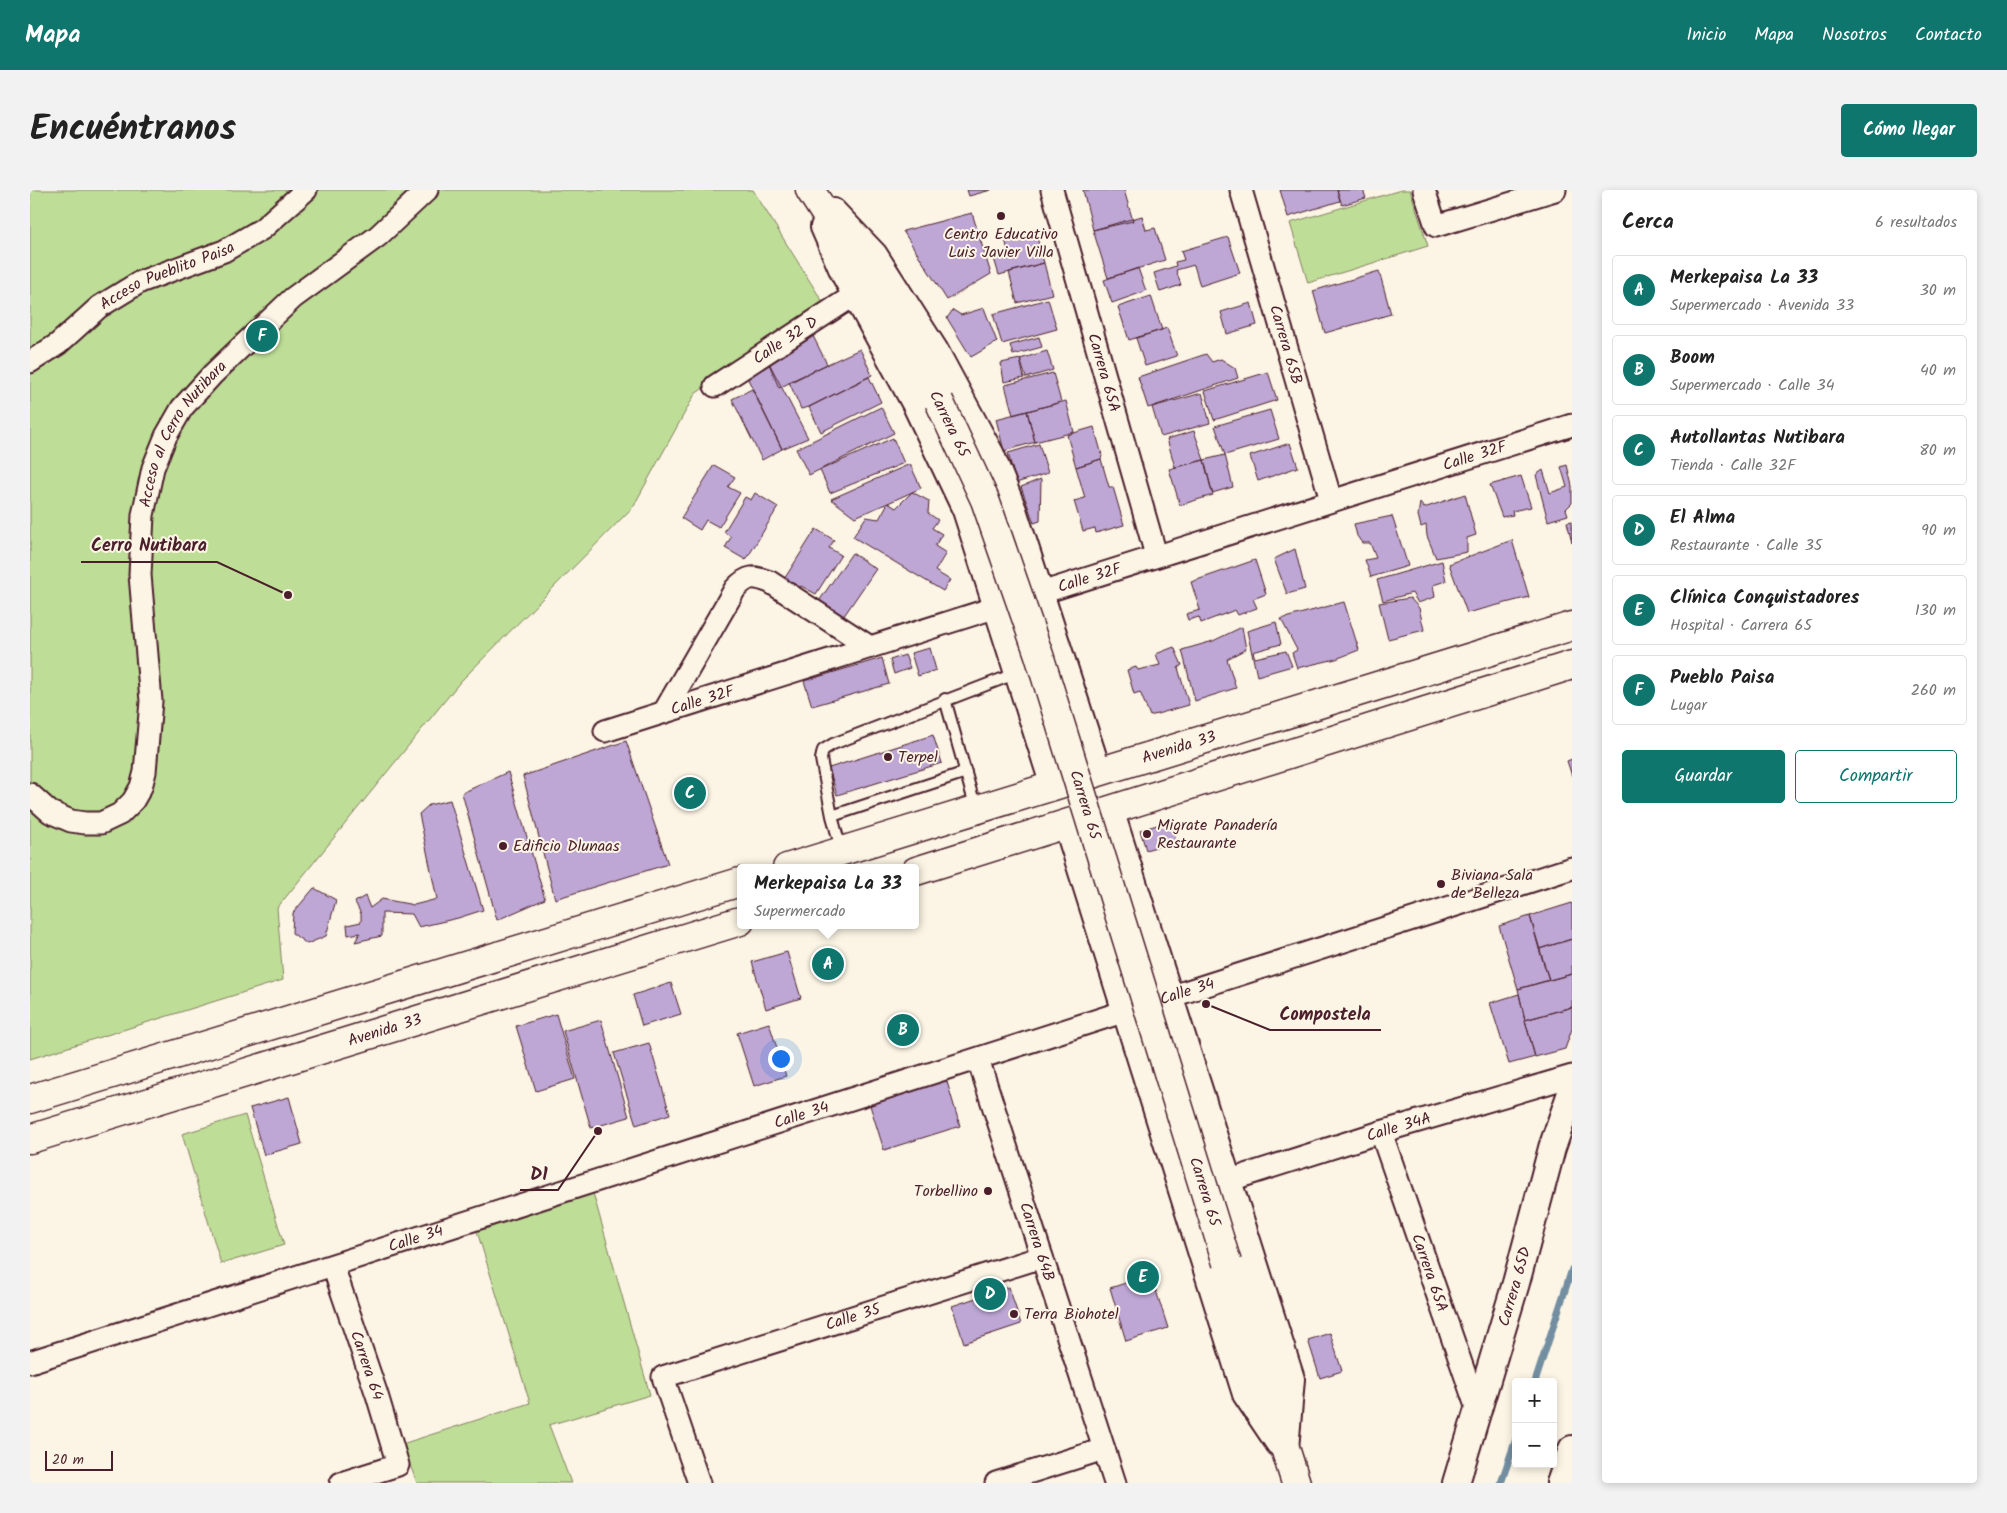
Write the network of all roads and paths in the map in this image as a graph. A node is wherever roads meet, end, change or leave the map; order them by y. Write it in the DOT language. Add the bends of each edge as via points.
graph roads {
  1 [pos="306,190"];
  2 [pos="427,190"];
  3 [pos="810,190"];
  4 [pos="1052,190"];
  5 [pos="1240,190"];
  6 [pos="1424,190"];
  7 [pos="1555,190"];
  8 [pos="856,294"];
  9 [pos="30,362"];
  10 [pos="715,386"];
  11 [pos="1572,425"];
  12 [pos="1331,500"];
  13 [pos="1156,555"];
  14 [pos="1041,592"];
  15 [pos="997,606"];
  16 [pos="1572,626"];
  17 [pos="870,647"];
  18 [pos="1572,665"];
  19 [pos="1018,672"];
  20 [pos="945,699"];
  21 [pos="664,712"];
  22 [pos="606,731"];
  23 [pos="966,772"];
  24 [pos="1098,772"];
  25 [pos="1054,786"];
  26 [pos="30,794"];
  27 [pos="976,810"];
  28 [pos="1110,810"];
  29 [pos="832,816"];
  30 [pos="1067,824"];
  31 [pos="842,851"];
  32 [pos="800,864"];
  33 [pos="1572,868"];
  34 [pos="919,870"];
  35 [pos="737,883"];
  36 [pos="737,923"];
  37 [pos="1169,997"];
  38 [pos="1126,1011"];
  39 [pos="978,1059"];
  40 [pos="1572,1076"];
  41 [pos="1572,1090"];
  42 [pos="30,1099"];
  43 [pos="1381,1132"];
  44 [pos="30,1139"];
  45 [pos="1227,1181"];
  46 [pos="1042,1257"];
  47 [pos="333,1266"];
  48 [pos="30,1362"];
  49 [pos="1478,1412"];
  50 [pos="1104,1449"];
  51 [pos="1572,1449"];
  52 [pos="1285,1452"];
  53 [pos="340,1483"];
  54 [pos="699,1483"];
  55 [pos="996,1483"];
  56 [pos="1115,1483"];
  57 [pos="1296,1483"];
  58 [pos="1456,1483"];
  59 [pos="1560,1483"];
  1 -- 9 [label="street, Acceso Pueblito Paisa" via="262,229 224,251 140,282 99,307 58,344"];
  2 -- 26 [label="street, Acceso al Cerro Nutibara" via="378,236 293,298 212,375 182,408 166,436 153,468 143,515 140,575 151,701 145,772 132,801 120,814 101,823 86,824 50,812"];
  3 -- 8 [label="street, Carrera 65" via="844,274"];
  3 -- 14 [label="street, Carrera 65" via="874,255 935,351 991,456 1014,510"];
  3 -- 52 [label="main road, Carrera 65, bridge" via="939,401 985,500 1039,655"];
  4 -- 13 [label="street, Carrera 65A"];
  5 -- 12 [label="street, Carrera 65B"];
  6 -- 7 [label="street" via="1436,226"];
  8 -- 10 [label="street, Calle 32 D"];
  8 -- 15 [label="street, Carrera 65" via="915,403 966,510"];
  11 -- 12 [label="street, Calle 32F"];
  12 -- 13 [label="street, Calle 32F"];
  13 -- 14 [label="street, Calle 32F"];
  14 -- 15 [label="street, Calle 32F"];
  14 -- 24 [label="street, Carrera 65"];
  15 -- 17 [label="street, Calle 32F"];
  15 -- 19 [label="street, Carrera 65"];
  16 -- 24 [label="main road, Avenida 33"];
  17 -- 21 [label="street, Calle 32F"];
  17 -- 21 [label="street" via="770,582 756,577 744,579 735,589"];
  18 -- 28 [label="main road"];
  19 -- 20 [label="lane"];
  19 -- 25 [label="street, Carrera 65"];
  20 -- 23 [label="lane"];
  20 -- 29 [label="lane" via="823,750 821,760"];
  21 -- 22 [label="street, Calle 32F"];
  23 -- 27 [label="lane"];
  23 -- 29 [label="lane"];
  24 -- 25 [label="main road, Avenida 33"];
  25 -- 27 [label="main road, Avenida 33"];
  27 -- 31 [label="main road, Avenida 33"];
  28 -- 30 [label="main road"];
  28 -- 37 [label="street, Carrera 65"];
  29 -- 31 [label="lane"];
  30 -- 34 [label="main road"];
  30 -- 38 [label="street, Carrera 65"];
  31 -- 32 [label="main road, Avenida 33"];
  33 -- 37 [label="street, Calle 34"];
  35 -- 42 [label="main road"];
  36 -- 44 [label="main road, Avenida 33"];
  37 -- 38 [label="street, Calle 34"];
  37 -- 45 [label="street, Carrera 65"];
  38 -- 39 [label="street, Calle 34"];
  38 -- 52 [label="street, Carrera 65" via="1246,1394"];
  39 -- 46 [label="street, Carrera 64B"];
  39 -- 47 [label="street, Calle 34"];
  40 -- 43 [label="street, Calle 34A"];
  41 -- 49 [label="street, Carrera 65D" via="1552,1148"];
  43 -- 45 [label="street, Calle 34A"];
  43 -- 49 [label="street, Carrera 65A"];
  45 -- 52 [label="street, Carrera 65" via="1291,1378"];
  46 -- 50 [label="street, Carrera 64B"];
  46 -- 54 [label="street, Calle 35" via="664,1377"];
  47 -- 48 [label="street, Calle 34"];
  47 -- 53 [label="street, Carrera 64" via="398,1465"];
  49 -- 58 [label="street, Carrera 65D"];
  50 -- 55 [label="street"];
  50 -- 56 [label="street, Carrera 64B"];
  51 -- 59 [label="street"];
  52 -- 57 [label="main road, Carrera 65"];
}
